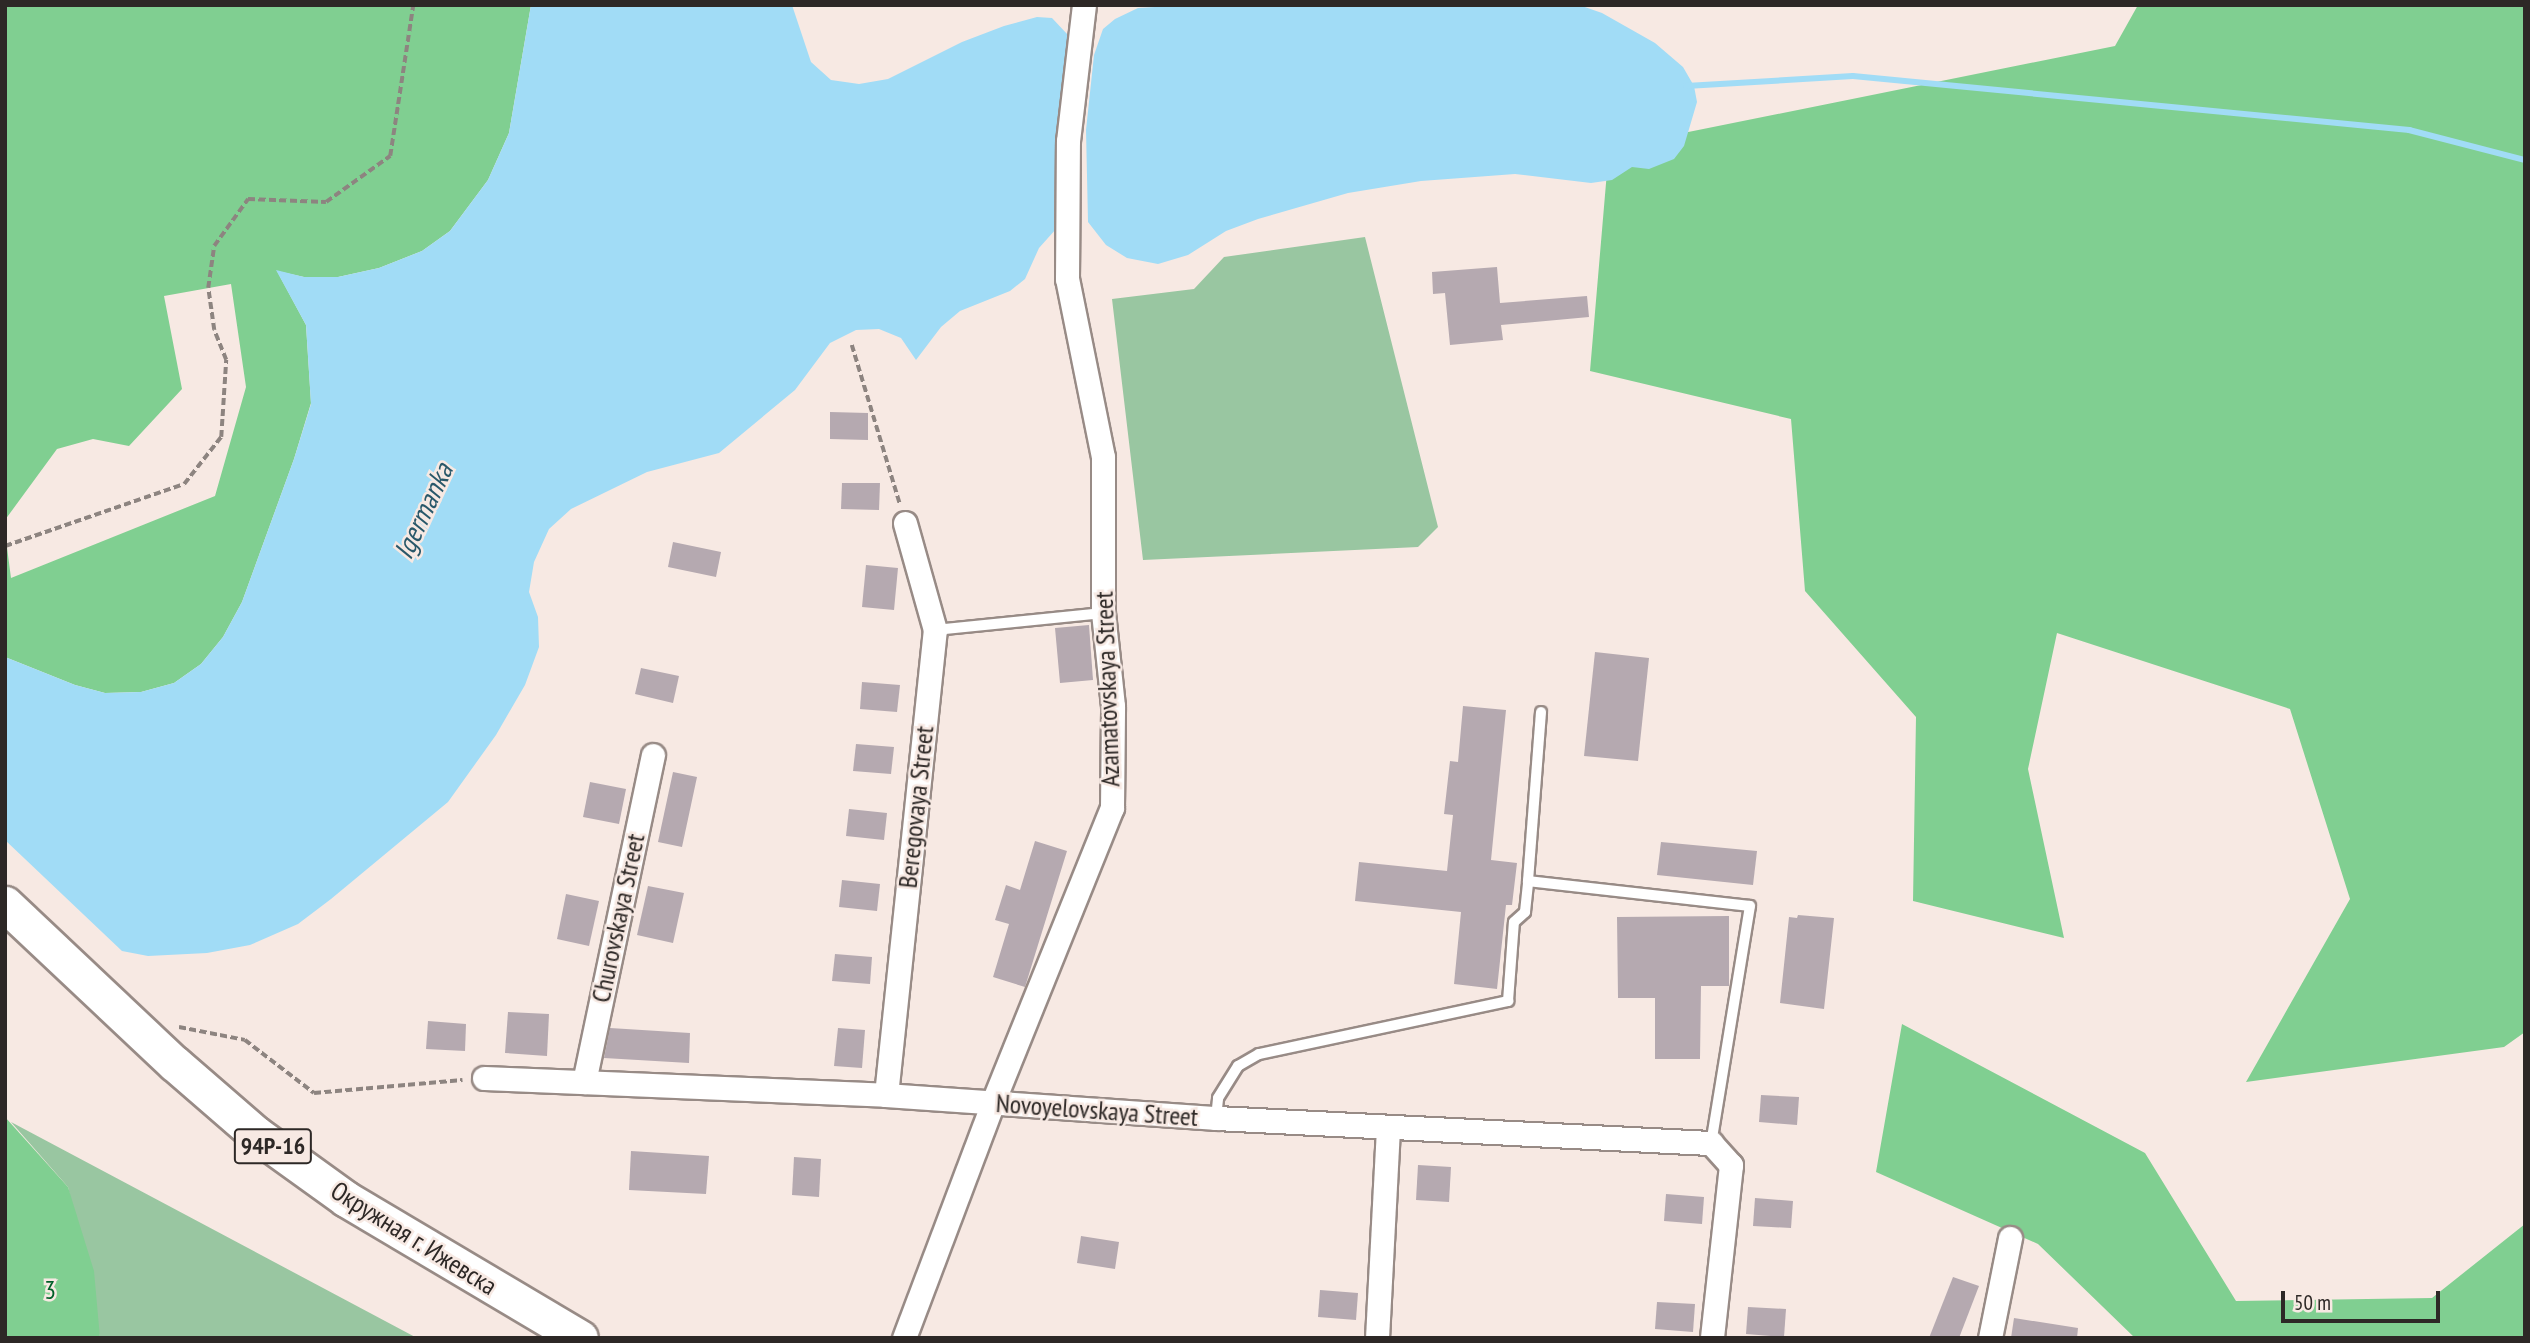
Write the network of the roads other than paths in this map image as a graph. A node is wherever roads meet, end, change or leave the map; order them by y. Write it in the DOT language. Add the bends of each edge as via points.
graph roads {
  1 [pos="1084,5"];
  2 [pos="905,523"];
  3 [pos="1103,613"];
  4 [pos="935,630"];
  5 [pos="1541,712"];
  6 [pos="653,755"];
  7 [pos="1528,881"];
  8 [pos="5,904"];
  9 [pos="484,1078"];
  10 [pos="584,1082"];
  11 [pos="886,1095"];
  12 [pos="993,1102"];
  13 [pos="1216,1118"];
  14 [pos="1388,1127"];
  15 [pos="1711,1143"];
  16 [pos="2010,1238"];
  17 [pos="580,1338"];
  18 [pos="904,1338"];
  19 [pos="1377,1338"];
  20 [pos="1712,1338"];
  21 [pos="1990,1338"];
  1 -- 3 [label="street, Azamatovskaya Street" via="1068,141 1067,279 1103,457"];
  2 -- 4 [label="street, Beregovaya Street"];
  3 -- 4 [label="lane"];
  3 -- 12 [label="street, Azamatovskaya Street" via="1113,706 1112,808"];
  4 -- 11 [label="street, Beregovaya Street"];
  5 -- 7 [label="lane"];
  6 -- 10 [label="street, Churovskaya Street"];
  7 -- 13 [label="lane" via="1525,912 1514,922 1508,1001 1259,1054 1238,1066 1218,1098"];
  7 -- 15 [label="lane" via="1750,905"];
  8 -- 17 [label="main road, Окружная г. Ижевска / 94Р-16" via="256,1134 346,1199"];
  9 -- 10 [label="street, Novoyelovskaya Street"];
  10 -- 11 [label="street, Novoyelovskaya Street"];
  11 -- 12 [label="street, Novoyelovskaya Street"];
  12 -- 13 [label="street, Novoyelovskaya Street"];
  12 -- 18 [label="street, Azamatovskaya Street"];
  13 -- 14 [label="street, Novoyelovskaya Street"];
  14 -- 15 [label="street, Novoyelovskaya Street"];
  14 -- 19 [label="street"];
  15 -- 20 [label="street" via="1731,1165"];
  16 -- 21 [label="street"];
}
